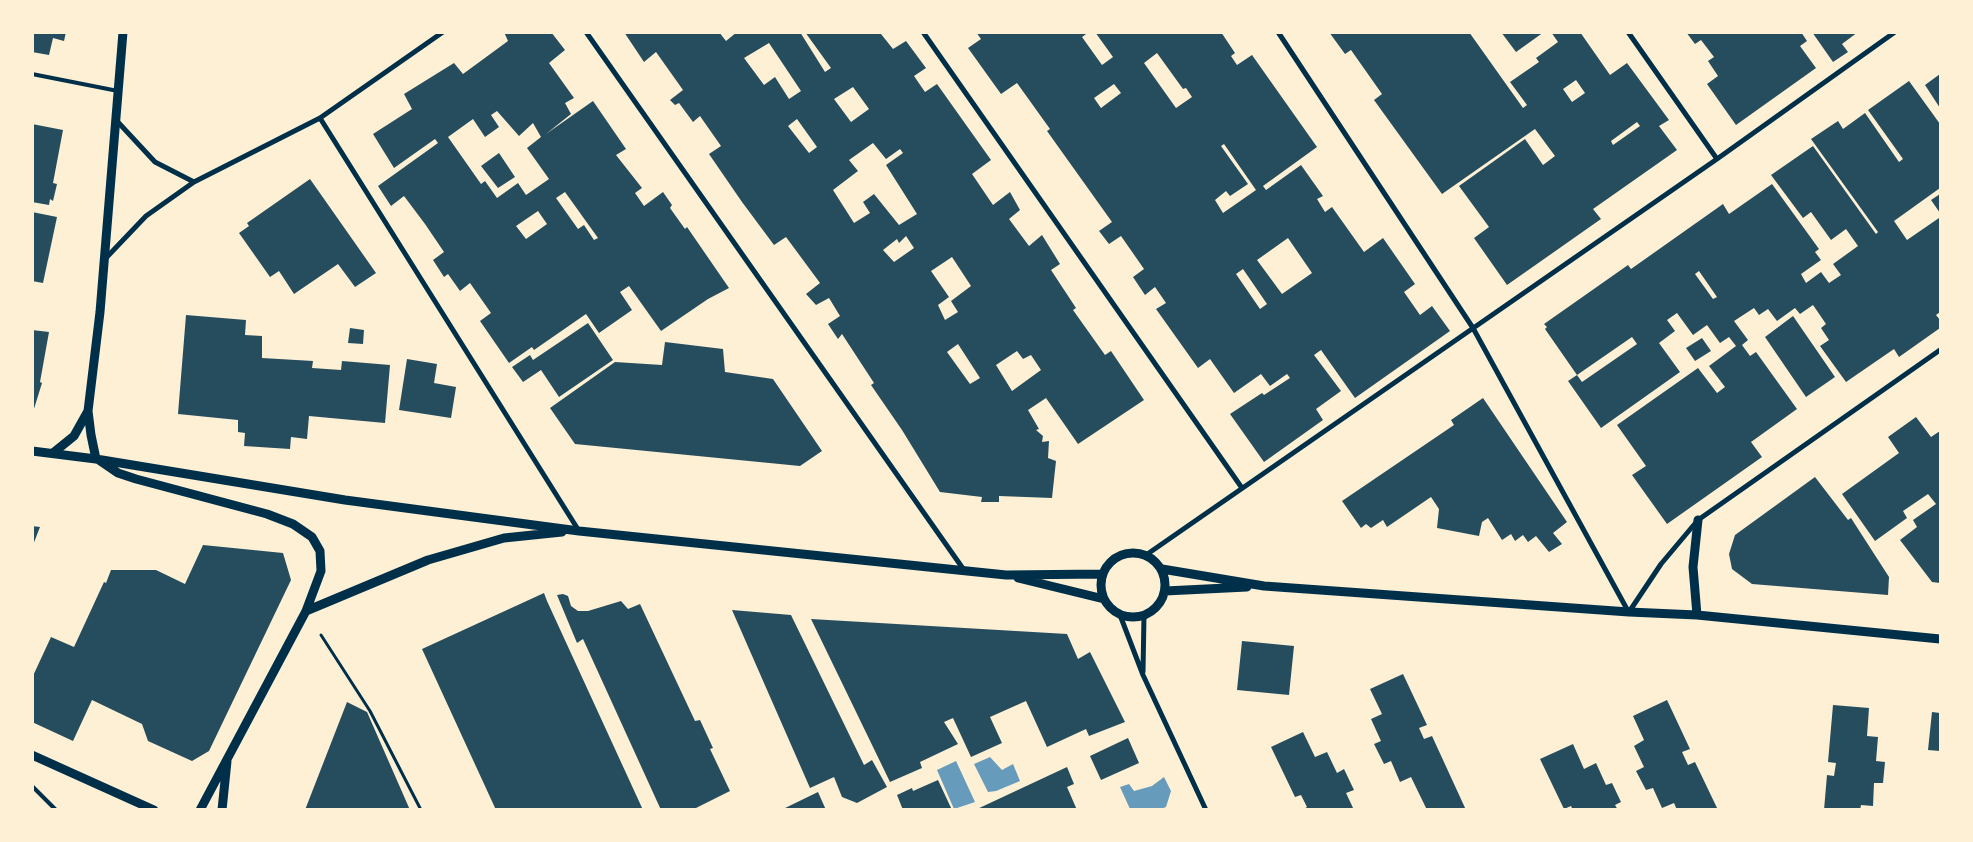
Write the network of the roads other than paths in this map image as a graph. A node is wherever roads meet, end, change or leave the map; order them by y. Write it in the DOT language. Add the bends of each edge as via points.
graph roads {
  1 [pos="123,32"];
  2 [pos="443,32"];
  3 [pos="586,32"];
  4 [pos="923,32"];
  5 [pos="1278,32"];
  6 [pos="1628,32"];
  7 [pos="1895,32"];
  8 [pos="32,74"];
  9 [pos="118,91"];
  10 [pos="320,118"];
  11 [pos="116,120"];
  12 [pos="1717,159"];
  13 [pos="194,182"];
  14 [pos="104,260"];
  15 [pos="1473,328"];
  16 [pos="1940,350"];
  17 [pos="88,411"];
  18 [pos="32,452"];
  19 [pos="52,453"];
  20 [pos="96,459"];
  21 [pos="1242,488"];
  22 [pos="1698,520"];
  23 [pos="579,531"];
  24 [pos="1146,555"];
  25 [pos="1162,569"];
  26 [pos="964,570"];
  27 [pos="1006,574"];
  28 [pos="1103,574"];
  29 [pos="1264,586"];
  30 [pos="1165,591"];
  31 [pos="1104,599"];
  32 [pos="306,611"];
  33 [pos="1629,612"];
  34 [pos="1120,615"];
  35 [pos="1144,615"];
  36 [pos="1697,615"];
  37 [pos="1940,639"];
  38 [pos="1143,674"];
  39 [pos="32,755"];
  40 [pos="227,758"];
  41 [pos="32,786"];
  42 [pos="56,810"];
  43 [pos="154,810"];
  44 [pos="200,810"];
  45 [pos="222,810"];
  46 [pos="1206,810"];
  1 -- 9 [label="street"];
  2 -- 10 [label="street"];
  3 -- 26 [label="street"];
  4 -- 21 [label="street"];
  5 -- 15 [label="street"];
  6 -- 12 [label="street"];
  7 -- 12 [label="street"];
  8 -- 9 [label="lane"];
  9 -- 11 [label="street"];
  10 -- 13 [label="street"];
  10 -- 23 [label="street"];
  11 -- 13 [label="street" via="155,162"];
  11 -- 14 [label="street"];
  12 -- 15 [label="street"];
  13 -- 14 [label="street" via="146,216"];
  14 -- 17 [label="street"];
  15 -- 21 [label="street"];
  15 -- 33 [label="street"];
  16 -- 22 [label="street"];
  17 -- 19 [label="street" via="74,436"];
  17 -- 20 [label="street"];
  18 -- 19 [label="street"];
  19 -- 20 [label="street"];
  20 -- 23 [label="street" via="345,500"];
  20 -- 32 [label="street" via="118,473 136,479 267,514 293,524 312,537 320,551 321,571"];
  21 -- 24 [label="street"];
  22 -- 33 [label="street" via="1661,564"];
  22 -- 36 [label="street" via="1693,567"];
  23 -- 26 [label="street"];
  23 -- 32 [label="street" via="504,538 467,547 382,577"];
  24 -- 25 [label="street"];
  24 -- 28 [label="street" via="1116,557"];
  25 -- 29 [label="street"];
  25 -- 30 [label="street"];
  26 -- 27 [label="street"];
  27 -- 28 [label="street"];
  27 -- 31 [label="street"];
  28 -- 31 [label="street"];
  29 -- 30 [label="street"];
  29 -- 33 [label="street"];
  30 -- 35 [label="street" via="1161,602"];
  31 -- 34 [label="street"];
  32 -- 40 [label="street"];
  33 -- 36 [label="street"];
  34 -- 35 [label="street"];
  34 -- 38 [label="street"];
  35 -- 38 [label="street"];
  36 -- 37 [label="street"];
  38 -- 46 [label="street"];
  39 -- 43 [label="street"];
  40 -- 44 [label="street"];
  40 -- 45 [label="street"];
  41 -- 42 [label="lane"];
}
